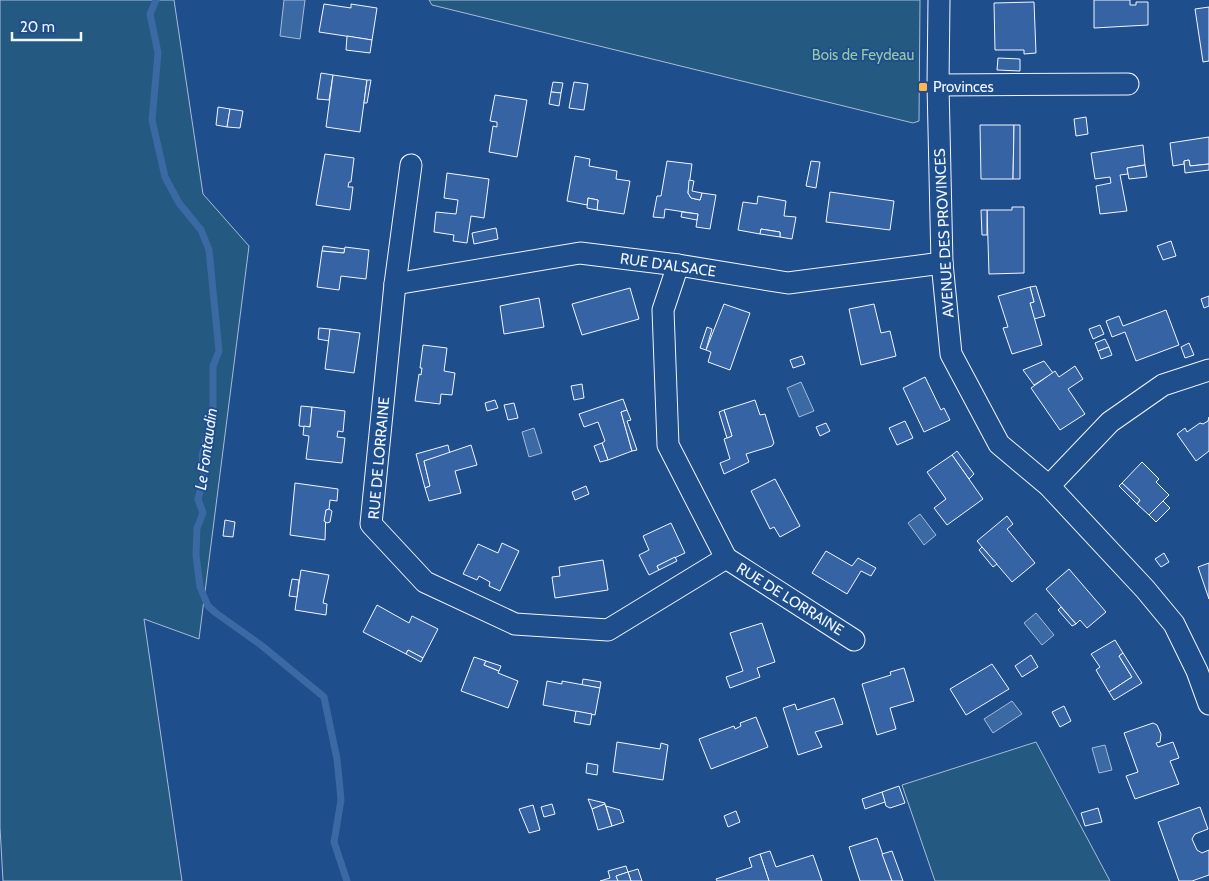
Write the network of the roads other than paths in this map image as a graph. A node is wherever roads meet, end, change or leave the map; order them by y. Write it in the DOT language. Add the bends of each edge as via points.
graph roads {
  1 [pos="939,0"];
  2 [pos="1128,84"];
  3 [pos="938,85"];
  4 [pos="411,165"];
  5 [pos="942,263"];
  6 [pos="678,265"];
  7 [pos="395,284"];
  8 [pos="1209,370"];
  9 [pos="1049,486"];
  10 [pos="726,558"];
  11 [pos="854,640"];
  12 [pos="1209,704"];
  1 -- 3 [label="street, AVENUE DES PROVINCES"];
  2 -- 3 [label="street"];
  3 -- 5 [label="street, AVENUE DES PROVINCES"];
  4 -- 7 [label="street, RUE DE LORRAINE"];
  5 -- 6 [label="street, RUE D'ALSACE" via="788,283"];
  5 -- 9 [label="street, AVENUE DES PROVINCES" via="951,354 999,444"];
  6 -- 7 [label="street, RUE D'ALSACE" via="580,253"];
  6 -- 10 [label="street, RUE DE LORRAINE" via="663,310 668,445"];
  7 -- 10 [label="street, RUE DE LORRAINE" via="371,524 424,582 515,624 608,630"];
  8 -- 9 [label="street" via="1163,385 1110,422"];
  9 -- 12 [label="street, AVENUE DES PROVINCES" via="1145,588 1174,624"];
  10 -- 11 [label="street, RUE DE LORRAINE"];
}
